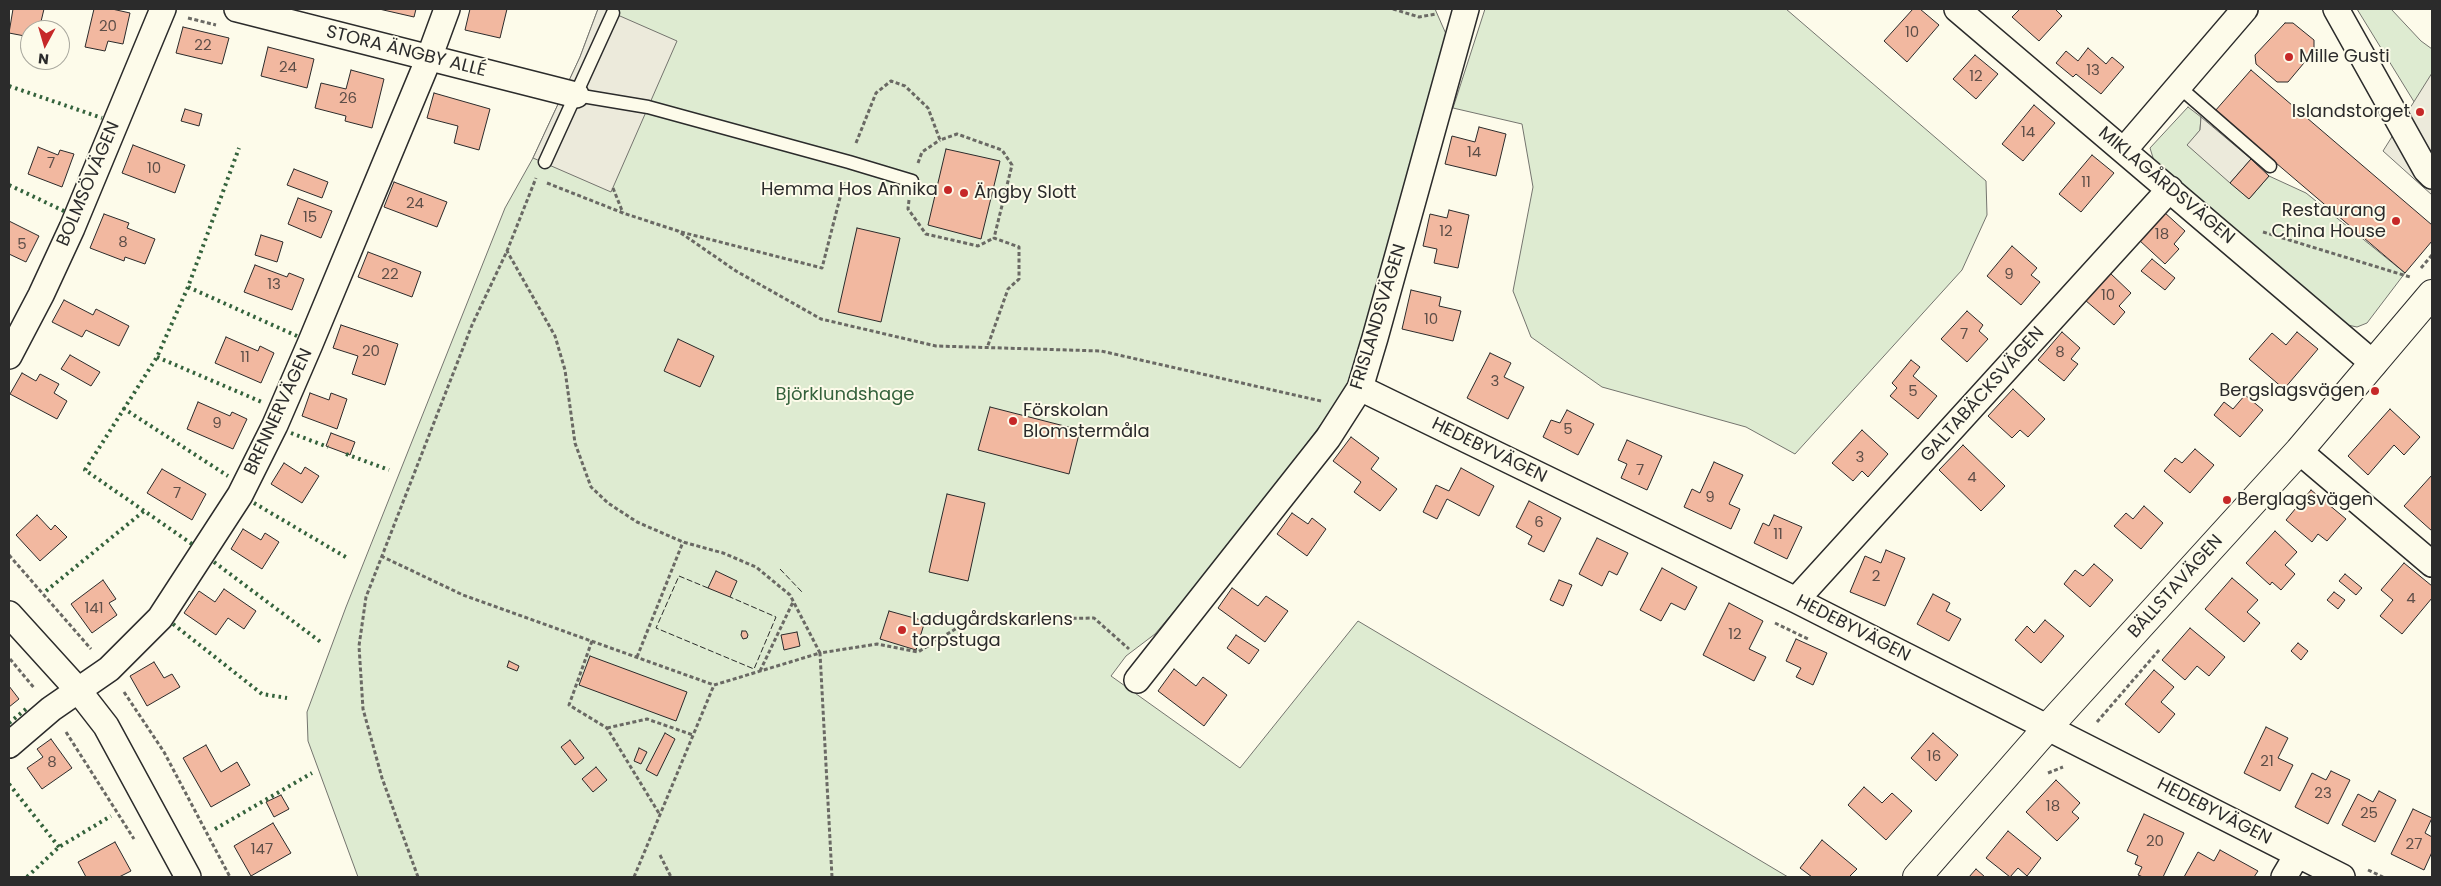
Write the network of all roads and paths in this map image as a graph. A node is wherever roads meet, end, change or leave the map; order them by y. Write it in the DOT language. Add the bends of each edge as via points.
graph roads {
  1 [pos="163,9"];
  2 [pos="236,9"];
  3 [pos="447,9"];
  4 [pos="1393,9"];
  5 [pos="1466,9"];
  6 [pos="1957,9"];
  7 [pos="2245,9"];
  8 [pos="2336,9"];
  9 [pos="613,13"];
  10 [pos="1438,14"];
  11 [pos="429,58"];
  12 [pos="2178,86"];
  13 [pos="576,95"];
  14 [pos="940,140"];
  15 [pos="2124,150"];
  16 [pos="545,162"];
  17 [pos="849,162"];
  18 [pos="2270,166"];
  19 [pos="2432,176"];
  20 [pos="536,178"];
  21 [pos="912,181"];
  22 [pos="613,188"];
  23 [pos="2170,189"];
  24 [pos="623,214"];
  25 [pos="678,231"];
  26 [pos="2262,232"];
  27 [pos="994,238"];
  28 [pos="507,251"];
  29 [pos="2423,286"];
  30 [pos="987,348"];
  31 [pos="9,356"];
  32 [pos="2374,364"];
  33 [pos="1354,398"];
  34 [pos="2299,451"];
  35 [pos="683,542"];
  36 [pos="381,556"];
  37 [pos="2432,564"];
  38 [pos="1796,600"];
  39 [pos="794,602"];
  40 [pos="9,614"];
  41 [pos="1774,622"];
  42 [pos="592,641"];
  43 [pos="1818,644"];
  44 [pos="820,653"];
  45 [pos="9,657"];
  46 [pos="637,657"];
  47 [pos="760,671"];
  48 [pos="1143,673"];
  49 [pos="714,685"];
  50 [pos="78,690"];
  51 [pos="51,709"];
  52 [pos="2048,727"];
  53 [pos="607,728"];
  54 [pos="693,736"];
  55 [pos="9,745"];
  56 [pos="660,815"];
  57 [pos="137,844"];
  58 [pos="660,855"];
  59 [pos="2297,855"];
  60 [pos="188,877"];
  61 [pos="418,877"];
  62 [pos="634,877"];
  63 [pos="670,877"];
  64 [pos="832,877"];
  65 [pos="1917,877"];
  66 [pos="2284,877"];
  67 [pos="2342,877"];
  1 -- 31 [label="street, BOLMSÖVÄGEN" via="72,228"];
  2 -- 11 [label="street, STORA ÄNGBY ALLÉ"];
  3 -- 11 [label="street, BRENNERVÄGEN"];
  4 -- 10 [label="path" via="1419,17"];
  5 -- 33 [label="street, FRISLANDSVÄGEN" via="1375,338"];
  6 -- 15 [label="street, MIKLAGÅRDSVÄGEN"];
  7 -- 12 [label="street"];
  8 -- 19 [label="street"];
  9 -- 13 [label="lane"];
  11 -- 13 [label="street, STORA ÄNGBY ALLÉ"];
  11 -- 50 [label="street, BRENNERVÄGEN" via="287,398 240,495 160,618 108,669"];
  12 -- 15 [label="street"];
  12 -- 18 [label="lane"];
  13 -- 16 [label="lane"];
  13 -- 17 [label="lane" via="648,107"];
  14 -- 17 [label="path" via="928,108 905,86 891,81 876,93"];
  14 -- 21 [label="path" via="922,152"];
  14 -- 27 [label="path" via="957,134 1002,150 1012,165"];
  15 -- 23 [label="street, MIKLAGÅRDSVÄGEN"];
  16 -- 20 [label="path"];
  17 -- 21 [label="lane"];
  17 -- 25 [label="path" via="822,268"];
  20 -- 24 [label="path"];
  20 -- 28 [label="path"];
  21 -- 27 [label="path" via="908,210 926,234 978,246"];
  22 -- 24 [label="path"];
  23 -- 32 [label="street, MIKLAGÅRDSVÄGEN"];
  23 -- 38 [label="street, GALTABÄCKSVÄGEN"];
  24 -- 25 [label="path"];
  25 -- 30 [label="path" via="736,271 821,319 936,346"];
  26 -- 29 [label="path"];
  27 -- 30 [label="path" via="1019,247 1019,279 1008,289"];
  28 -- 35 [label="path" via="555,336 565,370 574,444 591,487 637,522"];
  28 -- 36 [label="path" via="472,325"];
  29 -- 32 [label="street, BÄLLSTAVÄGEN"];
  30 -- 33 [label="path" via="1101,352"];
  32 -- 34 [label="street, BÄLLSTAVÄGEN"];
  33 -- 38 [label="street, HEDEBYVÄGEN"];
  33 -- 48 [label="street, FRISLANDSVÄGEN" via="1328,438"];
  34 -- 37 [label="street"];
  34 -- 52 [label="street, BÄLLSTAVÄGEN"];
  35 -- 39 [label="path" via="723,553 756,567"];
  35 -- 46 [label="path"];
  36 -- 42 [label="path" via="463,595"];
  36 -- 61 [label="path" via="366,597 359,646 362,709 382,778"];
  38 -- 52 [label="street, HEDEBYVÄGEN"];
  39 -- 44 [label="path"];
  39 -- 47 [label="path"];
  40 -- 50 [label="street"];
  41 -- 43 [label="path"];
  42 -- 46 [label="path"];
  42 -- 53 [label="path" via="569,705"];
  44 -- 47 [label="path"];
  44 -- 48 [label="path" via="876,644 918,652 970,620 1094,618"];
  44 -- 64 [label="path"];
  45 -- 51 [label="path"];
  46 -- 49 [label="path"];
  47 -- 49 [label="path"];
  49 -- 54 [label="path"];
  50 -- 51 [label="street, BRENNERVÄGEN"];
  50 -- 60 [label="street" via="106,726"];
  51 -- 55 [label="street, BRENNERVÄGEN"];
  51 -- 57 [label="path"];
  52 -- 59 [label="street, HEDEBYVÄGEN"];
  52 -- 65 [label="street, BÄLLSTAVÄGEN"];
  53 -- 54 [label="path" via="647,719"];
  53 -- 56 [label="path"];
  54 -- 56 [label="path"];
  56 -- 62 [label="path"];
  58 -- 63 [label="path"];
  59 -- 66 [label="street"];
  59 -- 67 [label="street, HEDEBYVÄGEN"];
}
